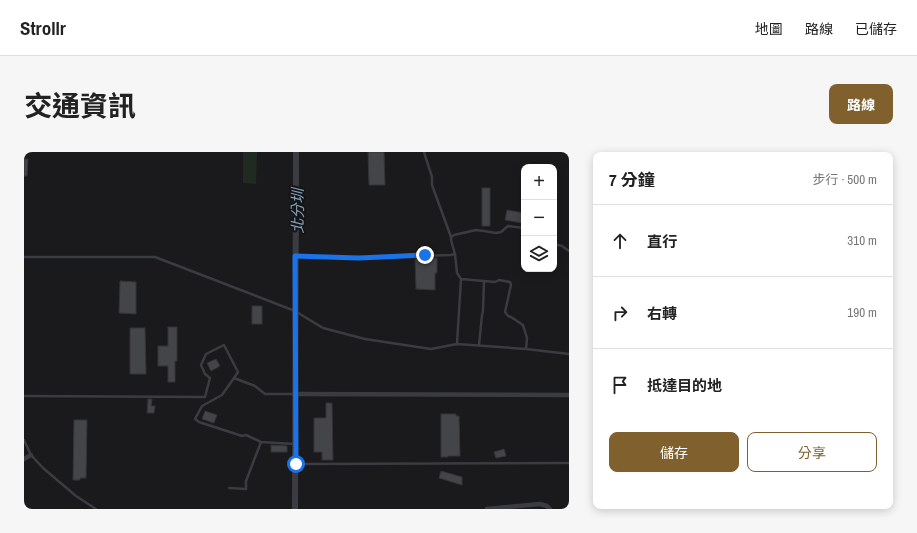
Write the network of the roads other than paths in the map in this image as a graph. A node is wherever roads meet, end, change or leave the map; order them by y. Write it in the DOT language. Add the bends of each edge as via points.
graph roads {
  1 [pos="296,152"];
  2 [pos="424,152"];
  3 [pos="521,228"];
  4 [pos="451,237"];
  5 [pos="557,245"];
  6 [pos="569,251"];
  7 [pos="455,254"];
  8 [pos="298,256"];
  9 [pos="24,257"];
  10 [pos="461,279"];
  11 [pos="484,281"];
  12 [pos="295,311"];
  13 [pos="457,344"];
  14 [pos="479,345"];
  15 [pos="526,348"];
  16 [pos="569,354"];
  17 [pos="234,378"];
  18 [pos="298,394"];
  19 [pos="569,395"];
  20 [pos="24,396"];
  21 [pos="205,397"];
  22 [pos="202,406"];
  23 [pos="24,440"];
  24 [pos="261,442"];
  25 [pos="295,445"];
  26 [pos="31,454"];
  27 [pos="24,459"];
  28 [pos="569,463"];
  29 [pos="298,464"];
  30 [pos="229,488"];
  31 [pos="540,507"];
  32 [pos="96,509"];
  33 [pos="295,509"];
  34 [pos="487,509"];
  35 [pos="550,509"];
  1 -- 8 [label="street"];
  2 -- 4 [label="lane" via="432,185"];
  3 -- 4 [label="lane" via="508,226 496,233 476,230"];
  4 -- 7 [label="lane"];
  5 -- 6 [label="lane"];
  7 -- 8 [label="lane" via="359,258"];
  7 -- 10 [label="lane" via="457,273"];
  8 -- 12 [label="street"];
  9 -- 12 [label="lane" via="154,257"];
  10 -- 11 [label="lane"];
  10 -- 13 [label="lane"];
  11 -- 14 [label="lane" via="484,311"];
  11 -- 15 [label="lane" via="499,280 512,284 505,312 523,325 527,338"];
  12 -- 13 [label="lane" via="328,330 376,341 432,349"];
  12 -- 18 [label="street"];
  13 -- 14 [label="lane"];
  14 -- 15 [label="lane"];
  15 -- 16 [label="lane"];
  17 -- 18 [label="lane" via="254,386 265,394"];
  17 -- 21 [label="lane" via="238,372 224,345 206,354 201,365 210,378"];
  17 -- 22 [label="lane" via="222,395"];
  18 -- 19 [label="street"];
  18 -- 25 [label="street"];
  20 -- 21 [label="lane"];
  21 -- 22 [label="lane"];
  22 -- 24 [label="lane" via="194,419"];
  23 -- 26 [label="lane"];
  24 -- 25 [label="lane"];
  24 -- 30 [label="lane" via="246,481 246,488"];
  25 -- 29 [label="street"];
  26 -- 27 [label="street"];
  26 -- 32 [label="lane" via="76,496"];
  28 -- 29 [label="lane"];
  29 -- 33 [label="street"];
  31 -- 34 [label="street"];
  31 -- 35 [label="street" via="547,506"];
}
